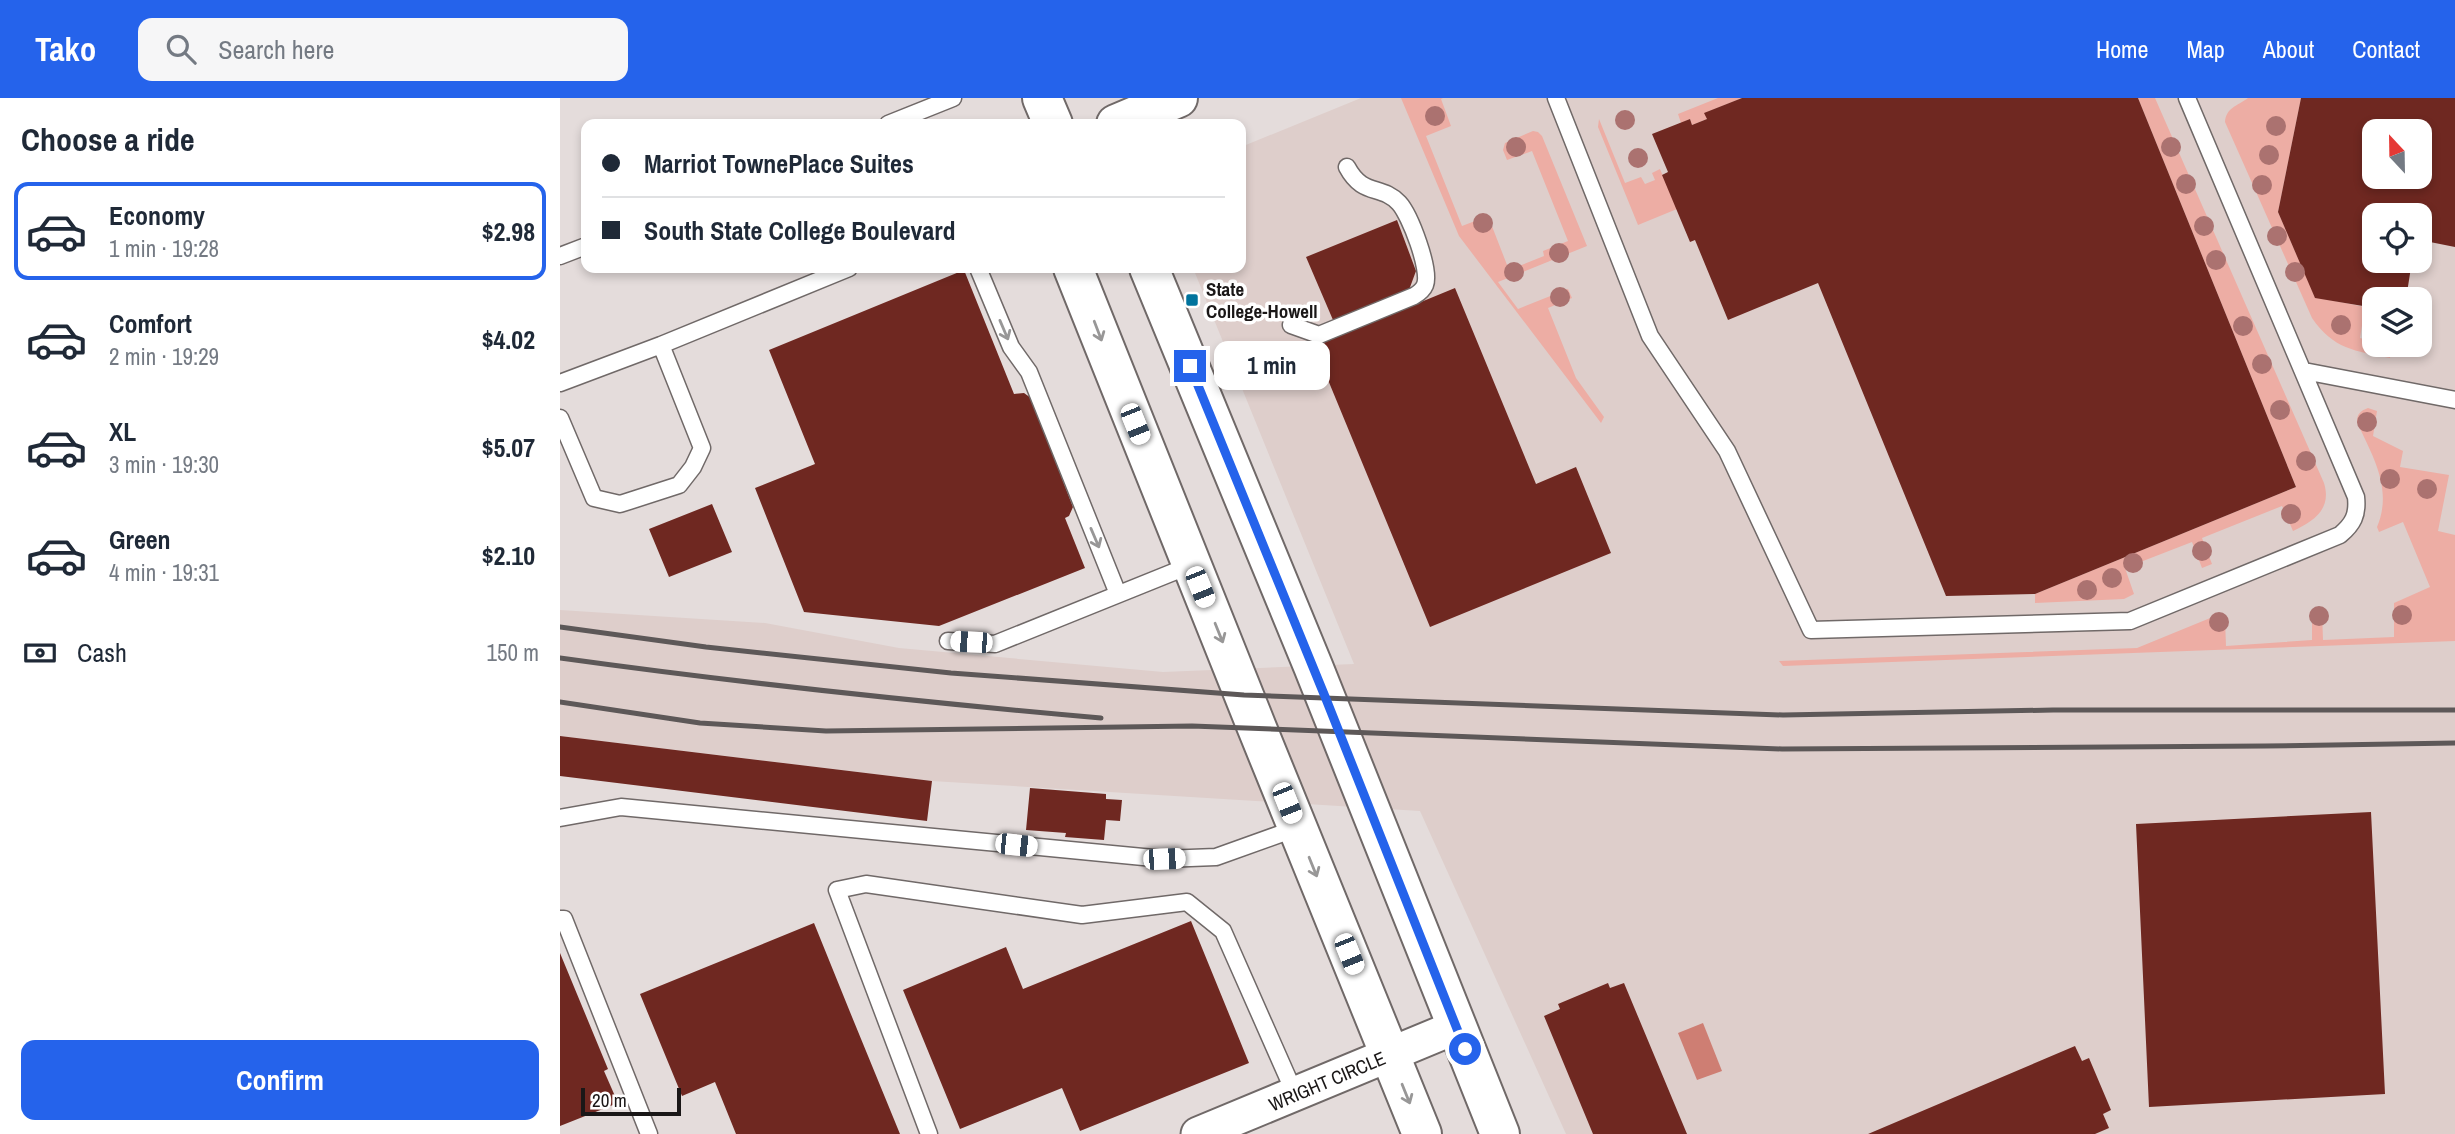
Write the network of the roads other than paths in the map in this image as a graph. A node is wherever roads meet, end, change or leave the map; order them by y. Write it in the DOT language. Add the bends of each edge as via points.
graph roads {
  1 [pos="953,98"];
  2 [pos="1042,98"];
  3 [pos="1178,98"];
  4 [pos="1556,98"];
  5 [pos="2187,98"];
  6 [pos="900,119"];
  7 [pos="1051,119"];
  8 [pos="1128,119"];
  9 [pos="1347,167"];
  10 [pos="581,248"];
  11 [pos="560,256"];
  12 [pos="837,273"];
  13 [pos="980,273"];
  14 [pos="1075,273"];
  15 [pos="1151,273"];
  16 [pos="1291,325"];
  17 [pos="661,345"];
  18 [pos="2304,372"];
  19 [pos="560,383"];
  20 [pos="2455,400"];
  21 [pos="560,418"];
  22 [pos="1191,565"];
  23 [pos="1118,594"];
  24 [pos="948,641"];
  25 [pos="560,818"];
  26 [pos="1297,828"];
  27 [pos="560,919"];
  28 [pos="1456,1027"];
  29 [pos="1390,1054"];
  30 [pos="1295,1094"];
  31 [pos="649,1134"];
  32 [pos="929,1134"];
  33 [pos="1198,1134"];
  34 [pos="1422,1134"];
  35 [pos="1500,1134"];
  1 -- 6 [label="lane"];
  2 -- 7 [label="main road"];
  3 -- 8 [label="main road"];
  4 -- 18 [label="lane" via="1650,336 1727,451 1811,630 2130,621 2340,536 2352,525 2356,497"];
  5 -- 18 [label="lane"];
  9 -- 16 [label="lane" via="1362,187 1401,205 1426,266 1425,285 1414,296 1319,335"];
  10 -- 11 [label="lane"];
  12 -- 17 [label="lane"];
  13 -- 23 [label="lane, one-way" via="1012,347 1029,372"];
  14 -- 22 [label="main road, one-way"];
  15 -- 28 [label="main road"];
  17 -- 19 [label="lane"];
  17 -- 21 [label="lane" via="702,448 679,485 620,504 594,498"];
  18 -- 20 [label="lane"];
  22 -- 23 [label="lane"];
  22 -- 26 [label="main road, one-way"];
  23 -- 24 [label="lane" via="995,643"];
  25 -- 26 [label="lane" via="621,807 1164,859 1216,857"];
  26 -- 29 [label="main road, one-way"];
  27 -- 31 [label="lane" via="564,919"];
  28 -- 29 [label="street, WRIGHT CIRCLE"];
  28 -- 35 [label="main road"];
  29 -- 30 [label="street, WRIGHT CIRCLE"];
  29 -- 34 [label="main road, one-way"];
  30 -- 32 [label="lane" via="1223,930 1187,902 1082,915 866,884 837,891"];
  30 -- 33 [label="street, WRIGHT CIRCLE"];
}
